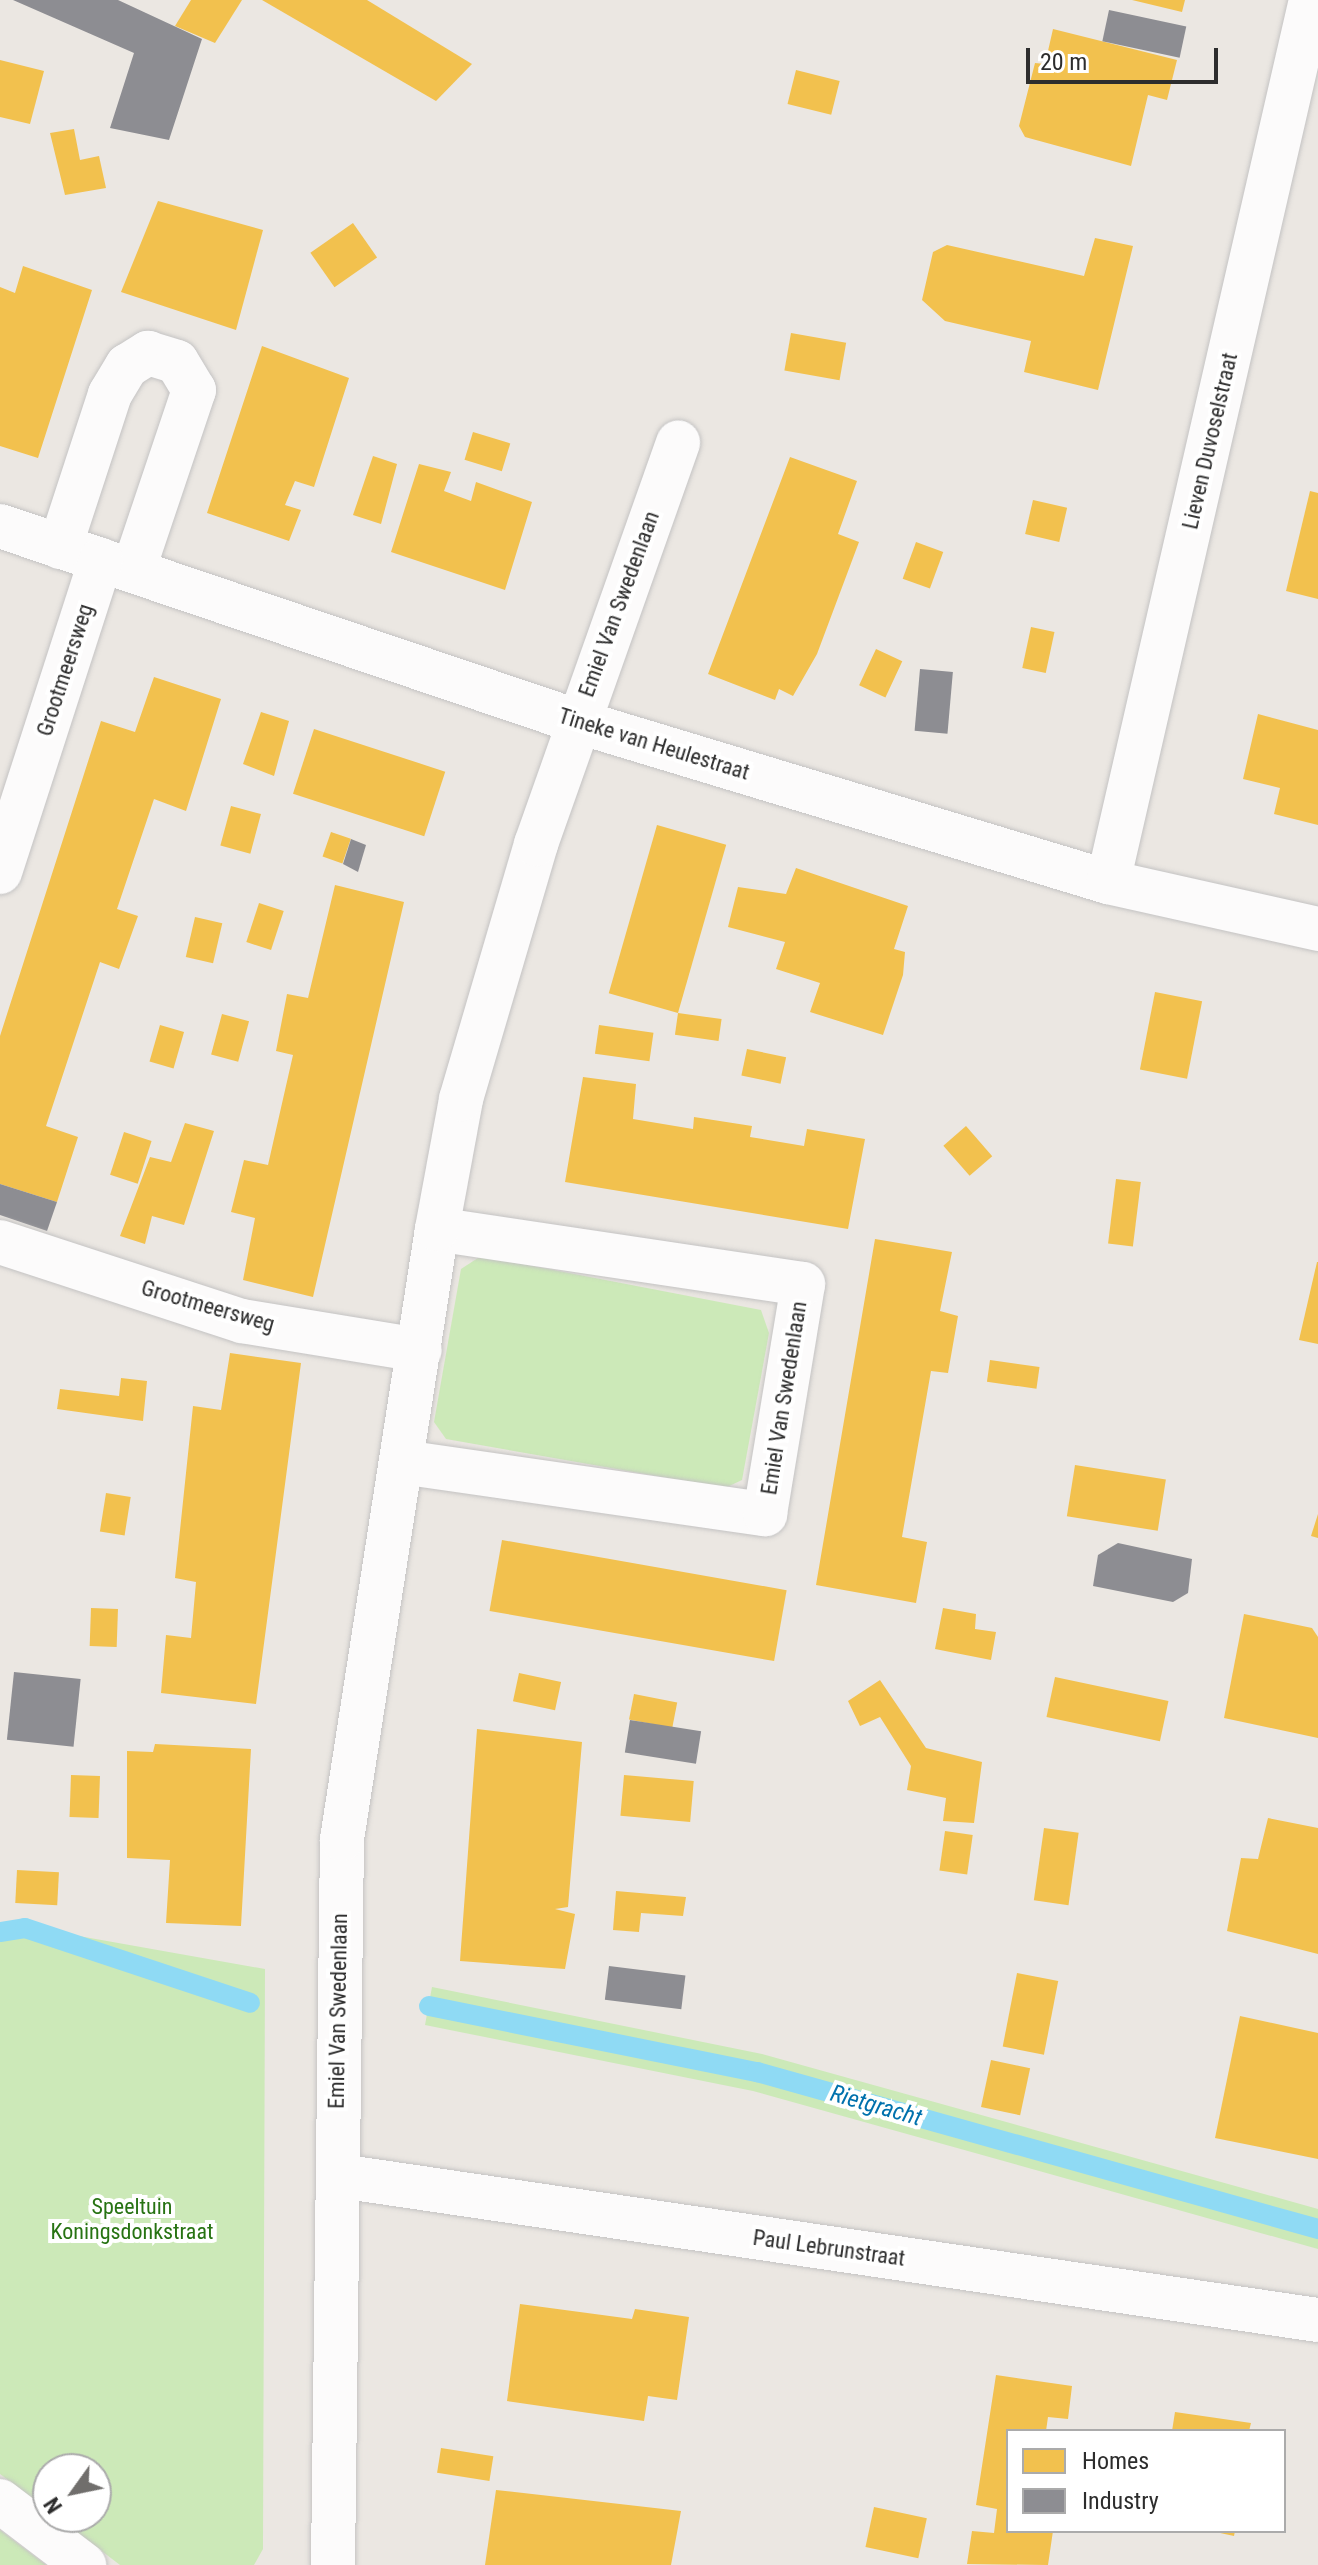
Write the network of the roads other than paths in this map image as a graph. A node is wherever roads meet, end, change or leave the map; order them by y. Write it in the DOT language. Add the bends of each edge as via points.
graph roads {
  1 [pos="1311,0"];
  2 [pos="678,442"];
  3 [pos="0,526"];
  4 [pos="60,547"];
  5 [pos="117,566"];
  6 [pos="576,721"];
  7 [pos="0,872"];
  8 [pos="1108,882"];
  9 [pos="1318,929"];
  10 [pos="437,1229"];
  11 [pos="0,1242"];
  12 [pos="420,1350"];
  13 [pos="402,1462"];
  14 [pos="340,2176"];
  15 [pos="1318,2320"];
  16 [pos="0,2501"];
  17 [pos="84,2565"];
  18 [pos="333,2565"];
  1 -- 8 [label="street, Lieven Duvoselstraat"];
  2 -- 6 [label="street, Emiel Van Swedenlaan"];
  3 -- 4 [label="street, Tineke van Heulestraat"];
  4 -- 5 [label="street, Tineke van Heulestraat"];
  4 -- 5 [label="street" via="110,394 127,366 148,353 177,362 194,390"];
  5 -- 6 [label="street, Tineke van Heulestraat"];
  5 -- 7 [label="street, Grootmeersweg"];
  6 -- 8 [label="street, Tineke van Heulestraat"];
  6 -- 10 [label="street, Emiel Van Swedenlaan" via="461,1099"];
  8 -- 9 [label="street, Tineke van Heulestraat"];
  10 -- 12 [label="street, Emiel Van Swedenlaan"];
  10 -- 13 [label="street, Emiel Van Swedenlaan" via="803,1284 765,1514"];
  11 -- 12 [label="street, Grootmeersweg" via="242,1321"];
  12 -- 13 [label="street, Emiel Van Swedenlaan"];
  13 -- 14 [label="street, Emiel Van Swedenlaan" via="342,1839 334,2070"];
  14 -- 15 [label="street, Paul Lebrunstraat"];
  14 -- 18 [label="street, Emiel Van Swedenlaan"];
  16 -- 17 [label="street"];
}
